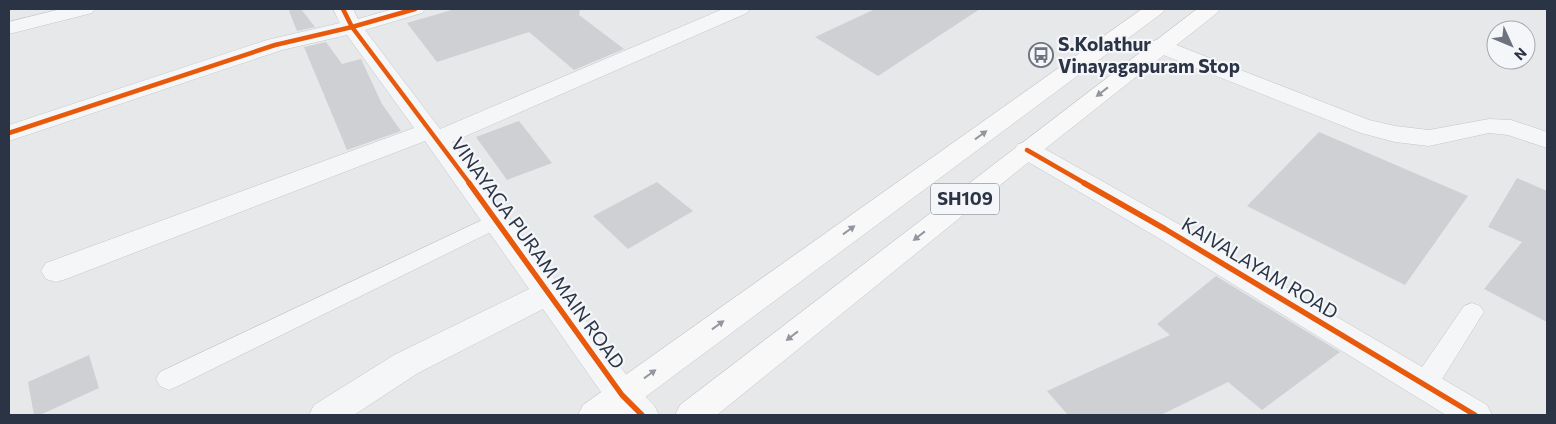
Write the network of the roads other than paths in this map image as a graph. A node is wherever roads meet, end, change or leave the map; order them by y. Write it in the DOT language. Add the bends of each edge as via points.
graph roads {
  1 [pos="85,9"];
  2 [pos="415,9"];
  3 [pos="740,9"];
  4 [pos="1155,9"];
  5 [pos="1210,9"];
  6 [pos="347,18"];
  7 [pos="9,28"];
  8 [pos="1161,46"];
  9 [pos="9,133"];
  10 [pos="434,136"];
  11 [pos="1547,140"];
  12 [pos="1027,150"];
  13 [pos="496,221"];
  14 [pos="56,272"];
  15 [pos="547,293"];
  16 [pos="1472,312"];
  17 [pos="169,379"];
  18 [pos="1425,384"];
  19 [pos="632,405"];
  20 [pos="326,415"];
  21 [pos="595,415"];
  22 [pos="692,415"];
  23 [pos="1475,415"];
  1 -- 7 [label="street"];
  2 -- 6 [label="street"];
  3 -- 10 [label="street"];
  19 -- 4 [label="main road, SH109, one-way"];
  5 -- 8 [label="main road, SH109"];
  6 -- 9 [label="street"];
  6 -- 10 [label="street, VINAYAGA PURAM MAIN ROAD"];
  8 -- 11 [label="street" via="1361,126 1429,138 1489,126 1510,128"];
  8 -- 12 [label="main road, SH109, one-way"];
  10 -- 13 [label="street, VINAYAGA PURAM MAIN ROAD"];
  10 -- 14 [label="street" via="417,135"];
  12 -- 18 [label="street, KAIVALAYAM ROAD"];
  12 -- 22 [label="main road, SH109, one-way"];
  13 -- 15 [label="street, VINAYAGA PURAM MAIN ROAD"];
  13 -- 17 [label="lane"];
  15 -- 19 [label="street, VINAYAGA PURAM MAIN ROAD"];
  15 -- 20 [label="street" via="406,364"];
  16 -- 18 [label="lane"];
  18 -- 23 [label="street, KAIVALAYAM ROAD"];
  19 -- 21 [label="main road, SH109"];
}
